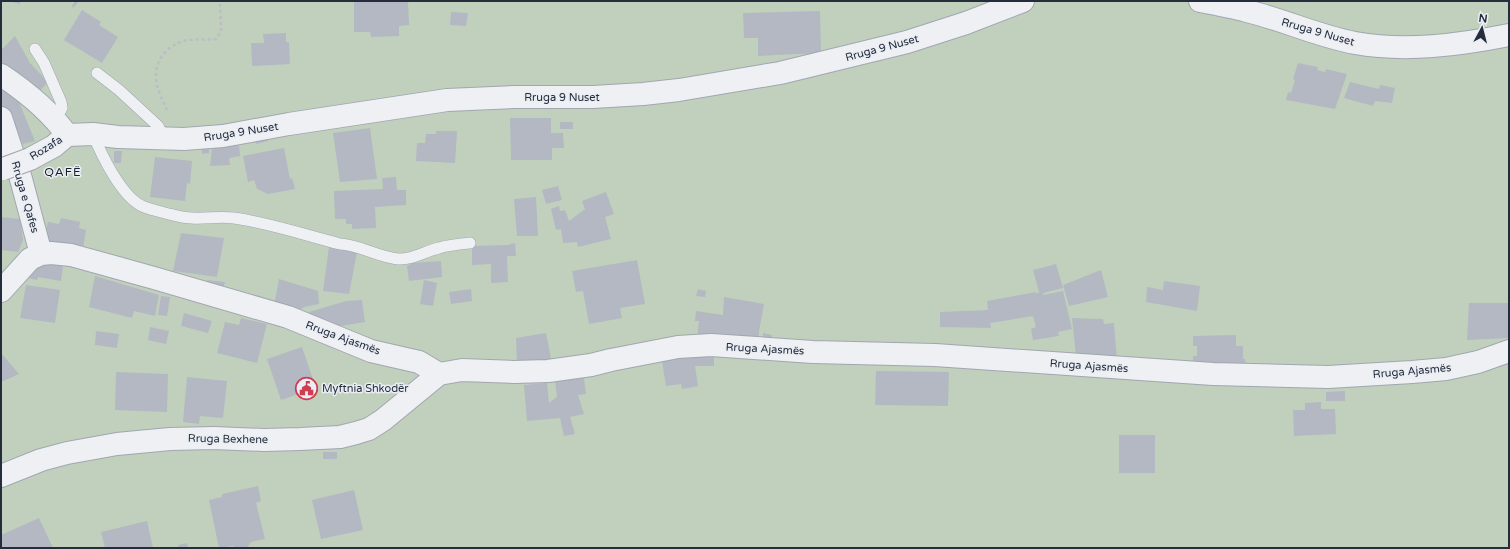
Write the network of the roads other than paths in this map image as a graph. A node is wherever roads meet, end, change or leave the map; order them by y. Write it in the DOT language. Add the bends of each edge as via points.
graph roads {
  1 [pos="1023,1"];
  2 [pos="1200,1"];
  3 [pos="1509,36"];
  4 [pos="35,49"];
  5 [pos="97,73"];
  6 [pos="1,75"];
  7 [pos="1,118"];
  8 [pos="61,128"];
  9 [pos="93,134"];
  10 [pos="161,139"];
  11 [pos="2,170"];
  12 [pos="470,243"];
  13 [pos="41,254"];
  14 [pos="1,291"];
  15 [pos="1509,351"];
  16 [pos="439,374"];
  17 [pos="1,476"];
  1 -- 10 [label="street, Rruga 9 Nuset" via="907,42 780,73 679,90 593,97 447,100 223,136"];
  2 -- 3 [label="street, Rruga 9 Nuset" via="1248,11 1307,31 1357,43 1397,47 1439,46"];
  4 -- 8 [label="lane" via="62,102"];
  5 -- 10 [label="lane" via="158,126"];
  6 -- 8 [label="street" via="20,89"];
  7 -- 13 [label="street, Rruga e Qafes"];
  8 -- 9 [label="street, Rruga 9 Nuset"];
  8 -- 11 [label="street, Rozafa, bridge" via="54,146"];
  9 -- 10 [label="street, Rruga 9 Nuset"];
  9 -- 12 [label="lane" via="116,179 141,205 156,210 191,218 233,218 265,224 340,244 350,244 398,259 411,258 438,248"];
  13 -- 14 [label="street" via="30,259"];
  13 -- 16 [label="street, Rruga Ajasmës" via="71,255 288,317 371,351 419,362"];
  15 -- 16 [label="street, Rruga Ajasmës" via="1478,362 1446,369 1328,377 1213,374 935,355 711,346 678,347 548,371 462,370"];
  16 -- 17 [label="street, Rruga Bexhene" via="370,429 340,437 264,440 207,438 117,444 54,456"];
}
